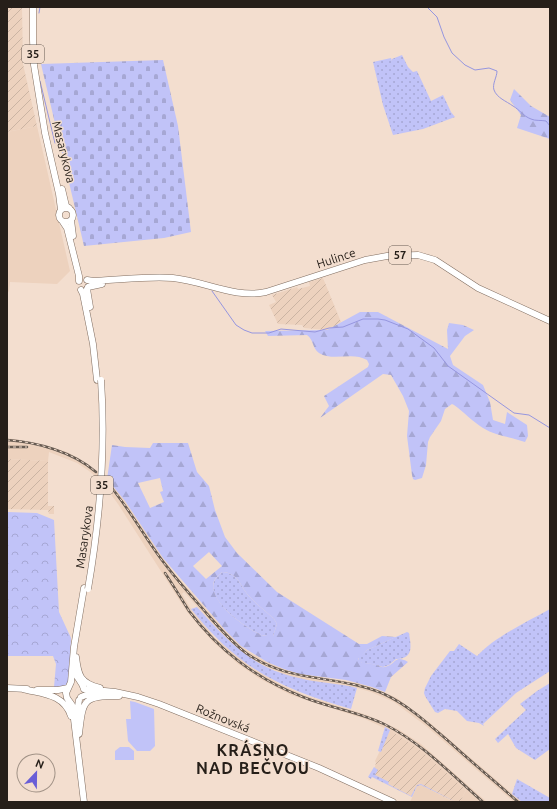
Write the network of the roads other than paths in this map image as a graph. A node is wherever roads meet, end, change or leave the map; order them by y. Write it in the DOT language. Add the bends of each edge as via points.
graph roads {
  1 [pos="33,7"];
  2 [pos="40,100"];
  3 [pos="69,208"];
  4 [pos="61,210"];
  5 [pos="71,220"];
  6 [pos="63,222"];
  7 [pos="86,280"];
  8 [pos="117,280"];
  9 [pos="79,282"];
  10 [pos="85,289"];
  11 [pos="550,321"];
  12 [pos="86,588"];
  13 [pos="76,657"];
  14 [pos="69,686"];
  15 [pos="7,688"];
  16 [pos="23,689"];
  17 [pos="84,689"];
  18 [pos="115,692"];
  19 [pos="66,696"];
  20 [pos="131,696"];
  21 [pos="80,698"];
  22 [pos="79,734"];
  23 [pos="80,760"];
  24 [pos="78,782"];
  25 [pos="84,802"];
  26 [pos="88,802"];
  27 [pos="393,802"];
  1 -- 2 [label="main road, Masarykova / 35" via="32,40"];
  2 -- 3 [label="main road, Masarykova / 35" via="66,206"];
  2 -- 4 [label="main road, Masarykova / 35"];
  3 -- 4 [label="main road"];
  3 -- 5 [label="main road, Masarykova / 35" via="73,214"];
  4 -- 6 [label="main road, Masarykova / 35" via="59,216"];
  5 -- 6 [label="main road"];
  5 -- 7 [label="main road, Masarykova / 35" via="72,234"];
  6 -- 9 [label="main road, Masarykova / 35" via="67,228"];
  7 -- 8 [label="main road, Hulince / 57"];
  7 -- 9 [label="main road"];
  7 -- 10 [label="main road, 35" via="89,284"];
  8 -- 10 [label="main road, Hulince / 57"];
  8 -- 11 [label="main road, Hulince / 57" via="181,279 252,294 266,292 365,260 418,255 435,260 478,288"];
  9 -- 10 [label="main road, 35" via="78,286"];
  10 -- 12 [label="main road, Masarykova / 35, bridge" via="84,298 99,380 100,433 98,486"];
  12 -- 13 [label="main road, Masarykova / 35"];
  12 -- 14 [label="main road, Masarykova / 35"];
  13 -- 17 [label="main road, Masarykova / 35" via="75,672"];
  13 -- 18 [label="main road, 35" via="78,672 84,681"];
  14 -- 16 [label="main road" via="58,690"];
  14 -- 17 [label="main road, 35" via="73,683 78,684"];
  14 -- 19 [label="main road, 35"];
  15 -- 16 [label="main road"];
  16 -- 19 [label="main road"];
  16 -- 23 [label="main road" via="51,696 66,704"];
  17 -- 18 [label="main road, Rožnovská / 35"];
  17 -- 21 [label="main road"];
  18 -- 20 [label="main road, Rožnovská / 35"];
  19 -- 21 [label="main road, 35" via="74,701"];
  19 -- 23 [label="main road" via="73,708"];
  20 -- 21 [label="main road, Rožnovská / 35" via="100,693"];
  20 -- 22 [label="main road" via="102,696 89,700 83,706"];
  20 -- 27 [label="main road, Rožnovská / 35" via="159,704 319,768"];
  21 -- 22 [label="main road"];
  22 -- 26 [label="main road"];
  23 -- 24 [label="main road"];
  23 -- 25 [label="main road"];
}
